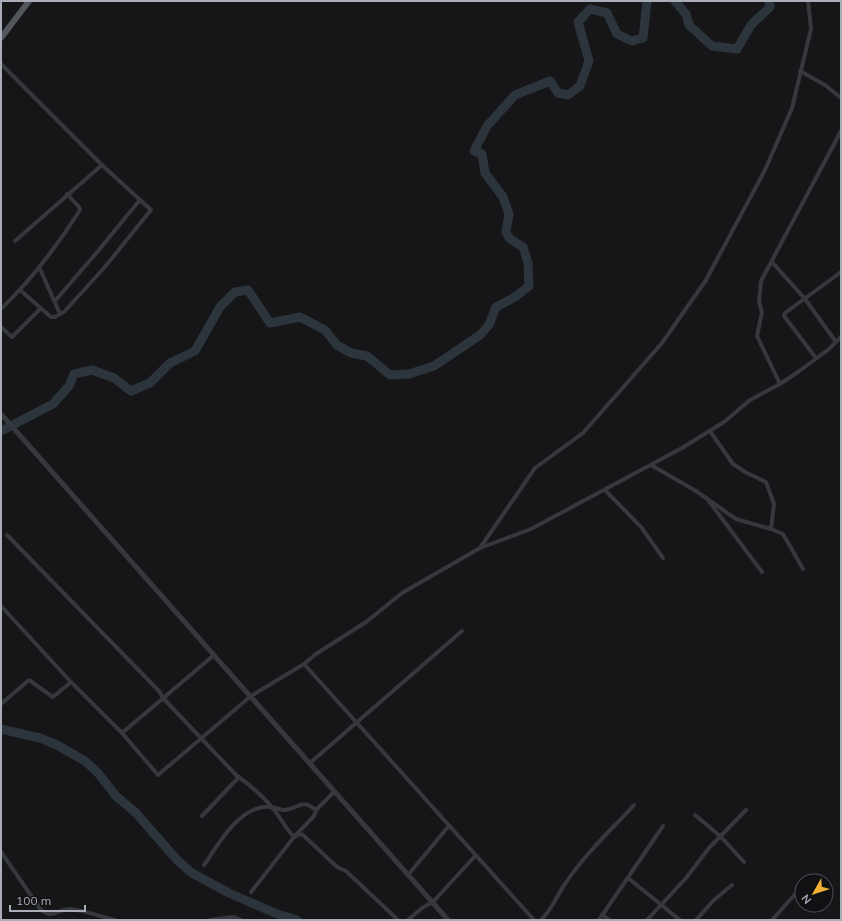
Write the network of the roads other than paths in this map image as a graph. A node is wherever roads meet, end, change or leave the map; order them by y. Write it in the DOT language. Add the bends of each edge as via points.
graph roads {
  1 [pos="29,1"];
  2 [pos="808,1"];
  3 [pos="1,38"];
  4 [pos="1,64"];
  5 [pos="800,71"];
  6 [pos="841,98"];
  7 [pos="841,131"];
  8 [pos="836,139"];
  9 [pos="841,143"];
  10 [pos="102,165"];
  11 [pos="67,194"];
  12 [pos="139,200"];
  13 [pos="15,240"];
  14 [pos="772,262"];
  15 [pos="40,269"];
  16 [pos="841,272"];
  17 [pos="20,290"];
  18 [pos="804,299"];
  19 [pos="55,301"];
  20 [pos="41,308"];
  21 [pos="1,309"];
  22 [pos="60,314"];
  23 [pos="1,326"];
  24 [pos="841,337"];
  25 [pos="836,342"];
  26 [pos="816,358"];
  27 [pos="780,384"];
  28 [pos="1,414"];
  29 [pos="710,431"];
  30 [pos="651,465"];
  31 [pos="605,490"];
  32 [pos="706,498"];
  33 [pos="771,529"];
  34 [pos="7,535"];
  35 [pos="480,548"];
  36 [pos="664,558"];
  37 [pos="803,569"];
  38 [pos="762,572"];
  39 [pos="1,606"];
  40 [pos="462,631"];
  41 [pos="214,655"];
  42 [pos="304,664"];
  43 [pos="71,682"];
  44 [pos="251,696"];
  45 [pos="163,698"];
  46 [pos="1,704"];
  47 [pos="356,723"];
  48 [pos="122,733"];
  49 [pos="201,739"];
  50 [pos="310,763"];
  51 [pos="239,777"];
  52 [pos="333,793"];
  53 [pos="634,805"];
  54 [pos="270,806"];
  55 [pos="316,810"];
  56 [pos="746,810"];
  57 [pos="695,815"];
  58 [pos="202,816"];
  59 [pos="448,826"];
  60 [pos="663,826"];
  61 [pos="720,836"];
  62 [pos="294,837"];
  63 [pos="1,852"];
  64 [pos="475,856"];
  65 [pos="744,862"];
  66 [pos="204,865"];
  67 [pos="408,874"];
  68 [pos="628,878"];
  69 [pos="732,885"];
  70 [pos="251,892"];
  71 [pos="794,895"];
  72 [pos="433,902"];
  73 [pos="661,905"];
  74 [pos="602,915"];
  75 [pos="233,918"];
  76 [pos="115,920"];
  77 [pos="210,920"];
  78 [pos="241,920"];
  79 [pos="398,920"];
  80 [pos="408,920"];
  81 [pos="448,920"];
  82 [pos="534,920"];
  83 [pos="541,920"];
  84 [pos="599,920"];
  85 [pos="609,920"];
  86 [pos="647,920"];
  87 [pos="680,920"];
  88 [pos="696,920"];
  89 [pos="772,920"];
  1 -- 3 [label="main road"];
  2 -- 5 [label="street" via="811,29"];
  4 -- 10 [label="street"];
  5 -- 6 [label="street"];
  5 -- 35 [label="street" via="792,108 768,163 706,280 662,343 583,433 535,468"];
  7 -- 8 [label="street"];
  8 -- 9 [label="street"];
  8 -- 14 [label="street"];
  10 -- 11 [label="street"];
  10 -- 12 [label="street"];
  11 -- 13 [label="street"];
  11 -- 15 [label="street" via="80,210"];
  12 -- 19 [label="street"];
  12 -- 22 [label="street" via="150,212 104,268"];
  14 -- 18 [label="street"];
  14 -- 27 [label="street" via="761,281 759,302 762,312 757,336"];
  15 -- 17 [label="street"];
  15 -- 19 [label="street"];
  16 -- 18 [label="street"];
  17 -- 20 [label="street"];
  17 -- 21 [label="street"];
  18 -- 25 [label="street"];
  18 -- 26 [label="street" via="785,312 784,316"];
  19 -- 22 [label="street"];
  20 -- 22 [label="street" via="52,318"];
  20 -- 23 [label="street" via="13,336"];
  24 -- 25 [label="street"];
  25 -- 26 [label="street"];
  26 -- 27 [label="street"];
  27 -- 29 [label="street" via="750,400"];
  28 -- 41 [label="street"];
  29 -- 30 [label="street"];
  29 -- 33 [label="street" via="733,464 766,482 774,504"];
  30 -- 31 [label="street"];
  30 -- 32 [label="street"];
  31 -- 35 [label="street" via="531,529"];
  31 -- 36 [label="street" via="641,527"];
  32 -- 33 [label="street" via="736,519"];
  32 -- 38 [label="street"];
  33 -- 37 [label="street" via="783,534"];
  34 -- 45 [label="street"];
  35 -- 42 [label="street" via="402,593 366,622"];
  39 -- 43 [label="street"];
  40 -- 47 [label="street"];
  41 -- 44 [label="street"];
  41 -- 45 [label="street"];
  42 -- 44 [label="street"];
  42 -- 47 [label="street"];
  43 -- 46 [label="street" via="52,697 29,680"];
  43 -- 48 [label="street"];
  44 -- 49 [label="street"];
  44 -- 50 [label="street"];
  45 -- 48 [label="street"];
  45 -- 49 [label="street"];
  47 -- 50 [label="street"];
  47 -- 59 [label="street"];
  48 -- 49 [label="street" via="158,775"];
  49 -- 51 [label="street"];
  50 -- 67 [label="street"];
  51 -- 54 [label="street"];
  51 -- 58 [label="street"];
  52 -- 55 [label="street"];
  53 -- 83 [label="street" via="577,868 565,884 552,910"];
  54 -- 55 [label="street" via="280,810 308,804"];
  54 -- 62 [label="street"];
  54 -- 66 [label="street" via="253,810 241,817"];
  55 -- 62 [label="street" via="310,822"];
  56 -- 61 [label="street"];
  57 -- 61 [label="street"];
  59 -- 64 [label="street"];
  59 -- 67 [label="street"];
  60 -- 68 [label="street"];
  61 -- 65 [label="street"];
  61 -- 73 [label="street"];
  62 -- 70 [label="street"];
  62 -- 79 [label="street" via="303,835"];
  63 -- 76 [label="street" via="47,915 71,909"];
  64 -- 72 [label="street"];
  64 -- 82 [label="street"];
  67 -- 72 [label="street"];
  68 -- 73 [label="street"];
  68 -- 74 [label="street"];
  69 -- 88 [label="street"];
  71 -- 89 [label="street"];
  72 -- 80 [label="street"];
  72 -- 81 [label="street"];
  73 -- 86 [label="street"];
  73 -- 87 [label="street"];
  74 -- 84 [label="street"];
  74 -- 85 [label="street"];
  75 -- 77 [label="street"];
  75 -- 78 [label="street"];
}
